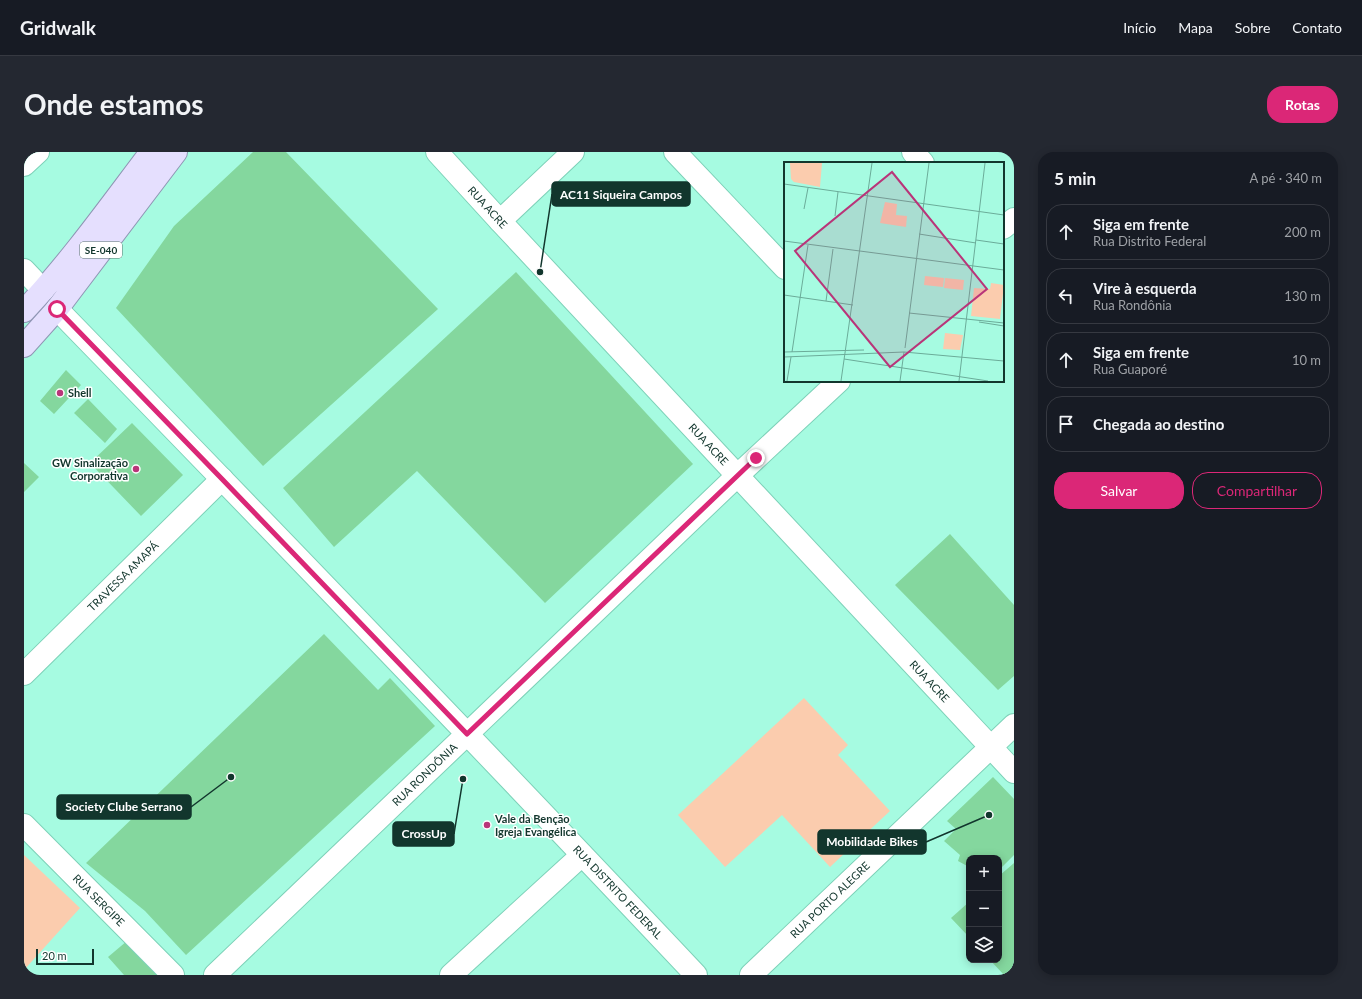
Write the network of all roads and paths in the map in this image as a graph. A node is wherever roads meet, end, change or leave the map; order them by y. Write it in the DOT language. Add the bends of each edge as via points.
graph roads {
  1 [pos="38,152"];
  2 [pos="151,152"];
  3 [pos="176,152"];
  4 [pos="437,152"];
  5 [pos="573,152"];
  6 [pos="675,152"];
  7 [pos="913,152"];
  8 [pos="922,162"];
  9 [pos="24,165"];
  10 [pos="1014,219"];
  11 [pos="500,221"];
  12 [pos="1004,227"];
  13 [pos="784,267"];
  14 [pos="24,270"];
  15 [pos="43,290"];
  16 [pos="57,309"];
  17 [pos="24,311"];
  18 [pos="24,346"];
  19 [pos="838,382"];
  20 [pos="738,475"];
  21 [pos="222,479"];
  22 [pos="24,674"];
  23 [pos="1014,725"];
  24 [pos="467,734"];
  25 [pos="990,747"];
  26 [pos="1014,772"];
  27 [pos="24,825"];
  28 [pos="582,854"];
  29 [pos="173,975"];
  30 [pos="215,975"];
  31 [pos="451,975"];
  32 [pos="696,975"];
  33 [pos="751,975"];
  1 -- 9 [label="street"];
  2 -- 15 [label="main road, SE-040" via="82,244"];
  3 -- 16 [label="main road, SE-040"];
  4 -- 11 [label="street, RUA ACRE"];
  5 -- 11 [label="street"];
  6 -- 13 [label="street"];
  7 -- 8 [label="street"];
  10 -- 12 [label="street"];
  11 -- 20 [label="street, RUA ACRE"];
  14 -- 15 [label="street"];
  15 -- 17 [label="main road, SE-040"];
  16 -- 18 [label="main road, SE-040"];
  16 -- 21 [label="street, RUA DISTRITO FEDERAL"];
  19 -- 20 [label="street, RUA RONDÔNIA"];
  20 -- 24 [label="street, RUA RONDÔNIA"];
  20 -- 25 [label="street, RUA ACRE"];
  21 -- 22 [label="street, TRAVESSA AMAPÁ"];
  21 -- 24 [label="street, RUA DISTRITO FEDERAL"];
  23 -- 25 [label="street, RUA PORTO ALEGRE"];
  24 -- 28 [label="street, RUA DISTRITO FEDERAL"];
  24 -- 30 [label="street, RUA RONDÔNIA"];
  25 -- 26 [label="street, RUA ACRE"];
  25 -- 33 [label="street, RUA PORTO ALEGRE"];
  27 -- 29 [label="street, RUA SERGIPE"];
  28 -- 31 [label="street"];
  28 -- 32 [label="street, RUA DISTRITO FEDERAL"];
}
